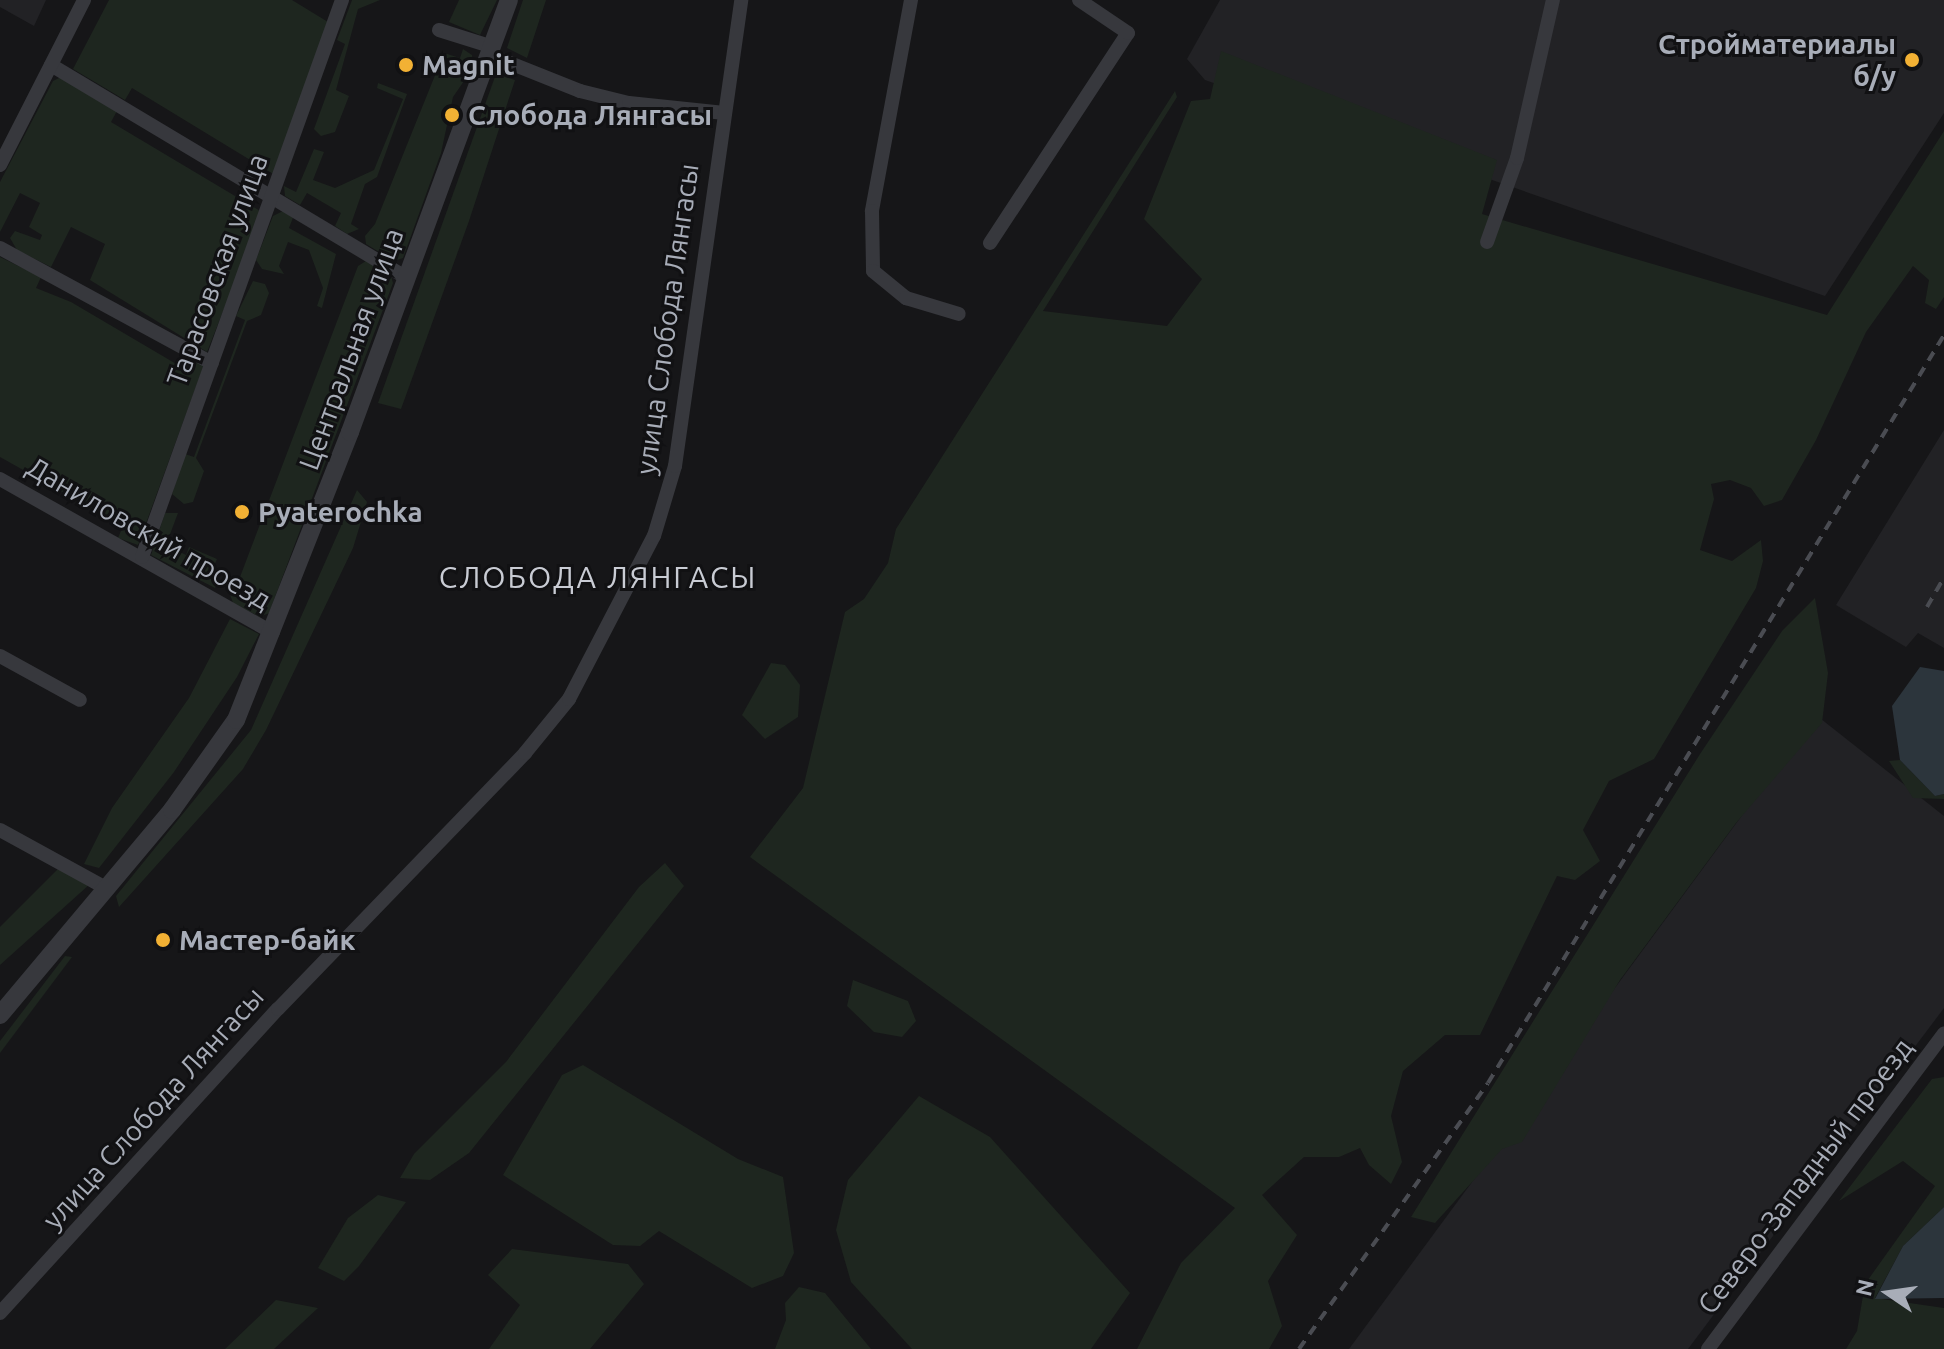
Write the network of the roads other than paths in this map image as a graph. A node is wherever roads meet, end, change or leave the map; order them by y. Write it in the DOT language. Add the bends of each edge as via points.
graph roads {
  1 [pos="84,0"];
  2 [pos="342,0"];
  3 [pos="509,0"];
  4 [pos="741,0"];
  5 [pos="911,0"];
  6 [pos="1079,0"];
  7 [pos="1553,0"];
  8 [pos="439,30"];
  9 [pos="491,51"];
  10 [pos="51,65"];
  11 [pos="724,113"];
  12 [pos="0,165"];
  13 [pos="271,196"];
  14 [pos="1487,242"];
  15 [pos="990,243"];
  16 [pos="0,248"];
  17 [pos="407,278"];
  18 [pos="959,314"];
  19 [pos="212,363"];
  20 [pos="0,479"];
  21 [pos="142,557"];
  22 [pos="273,633"];
  23 [pos="0,656"];
  24 [pos="80,700"];
  25 [pos="0,830"];
  26 [pos="106,888"];
  27 [pos="0,1015"];
  28 [pos="1944,1034"];
  29 [pos="0,1313"];
  30 [pos="1708,1349"];
  1 -- 10 [label="street"];
  2 -- 13 [label="street, Тарасовская улица"];
  3 -- 9 [label="street, Центральная улица"];
  4 -- 11 [label="street, улица Слобода Лянгасы"];
  5 -- 18 [label="street" via="872,211 873,271 906,298"];
  6 -- 15 [label="street" via="1128,33"];
  7 -- 14 [label="street" via="1517,158"];
  8 -- 9 [label="street"];
  9 -- 11 [label="street" via="580,91 629,103"];
  9 -- 17 [label="street, Центральная улица"];
  10 -- 12 [label="street"];
  10 -- 13 [label="street"];
  11 -- 29 [label="street, улица Слобода Лянгасы" via="675,466 654,536 569,699 525,753 278,1009"];
  13 -- 17 [label="street"];
  13 -- 19 [label="street, Тарасовская улица"];
  16 -- 19 [label="street"];
  17 -- 22 [label="street, Центральная улица"];
  19 -- 21 [label="street, Тарасовская улица"];
  20 -- 21 [label="street, Даниловский проезд"];
  21 -- 22 [label="street, Даниловский проезд"];
  22 -- 26 [label="street, Центральная улица" via="236,720"];
  23 -- 24 [label="street"];
  25 -- 26 [label="street"];
  26 -- 27 [label="street, Центральная улица"];
  28 -- 30 [label="street, Северо-Западный проезд"];
}
